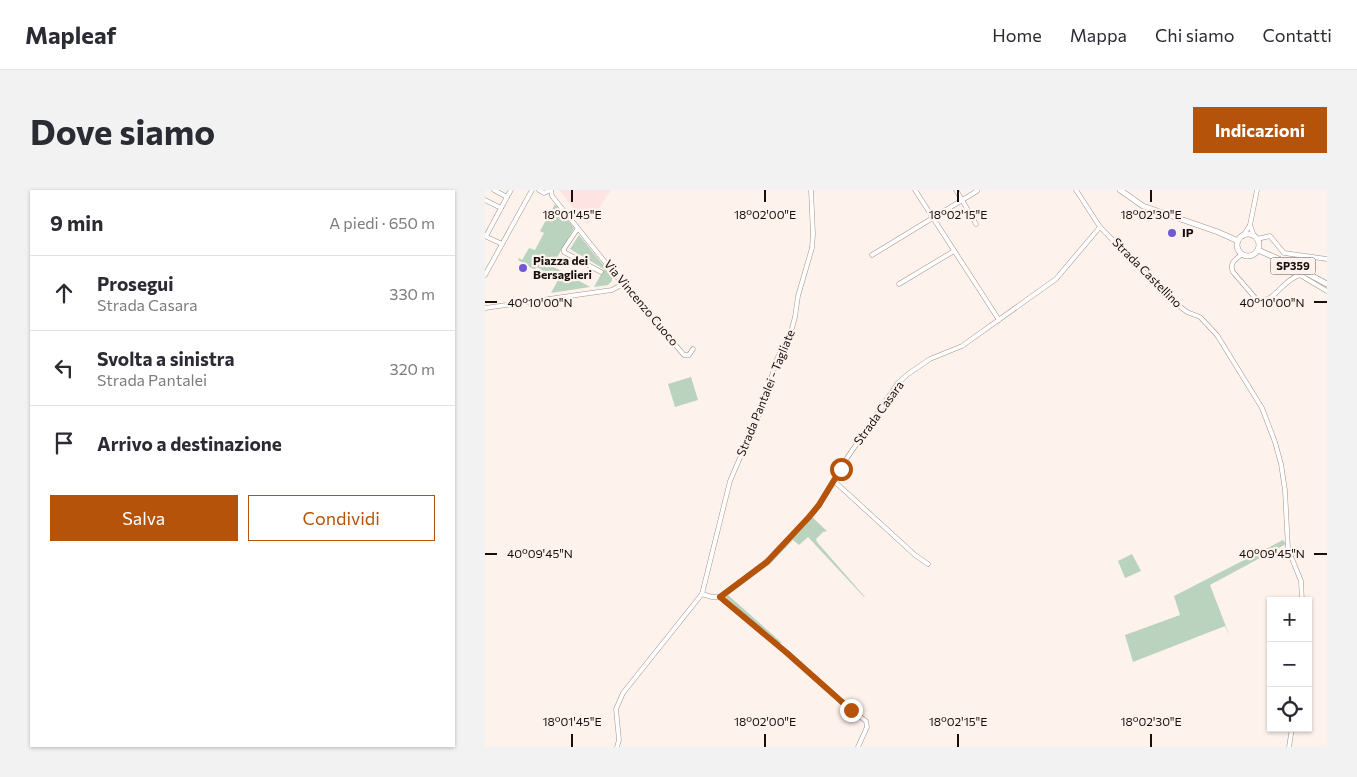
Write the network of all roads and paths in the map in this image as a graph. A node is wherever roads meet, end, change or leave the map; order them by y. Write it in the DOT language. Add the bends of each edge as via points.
graph roads {
  1 [pos="494,190"];
  2 [pos="511,190"];
  3 [pos="531,190"];
  4 [pos="811,190"];
  5 [pos="915,190"];
  6 [pos="956,190"];
  7 [pos="1076,190"];
  8 [pos="1120,190"];
  9 [pos="1257,190"];
  10 [pos="539,191"];
  11 [pos="549,191"];
  12 [pos="977,191"];
  13 [pos="507,197"];
  14 [pos="485,200"];
  15 [pos="962,200"];
  16 [pos="501,208"];
  17 [pos="933,218"];
  18 [pos="977,224"];
  19 [pos="1250,225"];
  20 [pos="1100,227"];
  21 [pos="579,228"];
  22 [pos="485,236"];
  23 [pos="1243,236"];
  24 [pos="1255,238"];
  25 [pos="1238,241"];
  26 [pos="502,244"];
  27 [pos="1258,250"];
  28 [pos="954,251"];
  29 [pos="1242,254"];
  30 [pos="872,256"];
  31 [pos="1327,259"];
  32 [pos="601,272"];
  33 [pos="485,275"];
  34 [pos="621,282"];
  35 [pos="899,284"];
  36 [pos="1327,284"];
  37 [pos="1327,291"];
  38 [pos="485,308"];
  39 [pos="999,320"];
  40 [pos="693,349"];
  41 [pos="834,481"];
  42 [pos="928,564"];
  43 [pos="702,594"];
  44 [pos="720,597"];
  45 [pos="1302,597"];
  46 [pos="1291,732"];
  47 [pos="617,747"];
  48 [pos="858,747"];
  49 [pos="1289,747"];
  1 -- 13 [label="street"];
  2 -- 13 [label="street"];
  3 -- 10 [label="street"];
  3 -- 26 [label="street"];
  4 -- 43 [label="street, Strada Pantalei - Tagliate" via="812,248 795,317 731,481"];
  5 -- 17 [label="street"];
  6 -- 15 [label="street"];
  7 -- 20 [label="street, Strada Castellino"];
  8 -- 25 [label="main road" via="1143,206"];
  9 -- 19 [label="street"];
  10 -- 11 [label="street"];
  11 -- 21 [label="street, Via Vincenzo Cuoco"];
  12 -- 15 [label="street"];
  13 -- 16 [label="street"];
  14 -- 16 [label="street"];
  15 -- 17 [label="street"];
  15 -- 18 [label="street"];
  16 -- 22 [label="street"];
  17 -- 28 [label="street"];
  17 -- 30 [label="street"];
  19 -- 23 [label="street"];
  19 -- 24 [label="street"];
  20 -- 39 [label="street, Strada Casara" via="1056,279"];
  20 -- 45 [label="street, Strada Castellino" via="1170,299 1200,317 1217,334 1262,408 1281,464 1288,549 1301,582"];
  21 -- 32 [label="street" via="564,252"];
  21 -- 34 [label="street, Via Vincenzo Cuoco"];
  22 -- 26 [label="street"];
  23 -- 24 [label="main road"];
  23 -- 25 [label="main road"];
  24 -- 27 [label="main road"];
  24 -- 31 [label="street" via="1270,236 1284,253"];
  25 -- 29 [label="main road"];
  26 -- 33 [label="street"];
  27 -- 29 [label="main road" via="1251,256"];
  27 -- 36 [label="main road, SP359"];
  28 -- 35 [label="street"];
  28 -- 39 [label="street"];
  29 -- 37 [label="street" via="1231,267 1257,300 1268,300 1292,276 1300,275"];
  34 -- 38 [label="street" via="612,290"];
  34 -- 40 [label="street, Via Vincenzo Cuoco" via="684,355 689,355"];
  39 -- 41 [label="street, Strada Casara" via="962,346 921,365 898,383"];
  41 -- 42 [label="street"];
  41 -- 44 [label="street, Strada Casara" via="814,512 767,562"];
  43 -- 44 [label="street"];
  43 -- 47 [label="street" via="623,693 615,709"];
  44 -- 48 [label="street" via="865,721 867,727"];
  46 -- 49 [label="street"];
}
